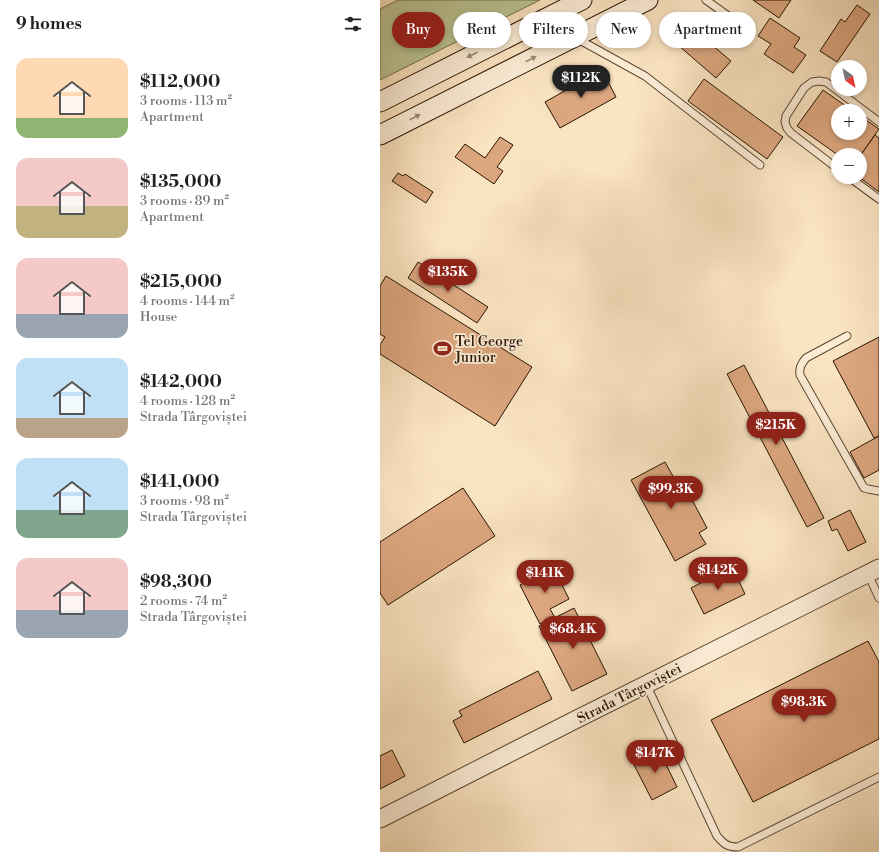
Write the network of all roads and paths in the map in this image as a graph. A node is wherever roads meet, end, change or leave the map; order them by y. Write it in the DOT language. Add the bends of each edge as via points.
graph roads {
  1 [pos="582,0"];
  2 [pos="648,0"];
  3 [pos="706,0"];
  4 [pos="723,12"];
  5 [pos="588,30"];
  6 [pos="588,45"];
  7 [pos="552,48"];
  8 [pos="380,102"];
  9 [pos="879,122"];
  10 [pos="380,135"];
  11 [pos="831,163"];
  12 [pos="760,165"];
  13 [pos="859,184"];
  14 [pos="879,199"];
  15 [pos="846,336"];
  16 [pos="879,491"];
  17 [pos="873,571"];
  18 [pos="879,598"];
  19 [pos="646,684"];
  20 [pos="879,777"];
  21 [pos="380,819"];
  1 -- 8 [label="main road, one-way"];
  2 -- 5 [label="main road"];
  3 -- 4 [label="lane"];
  6 -- 12 [label="lane" via="645,76"];
  10 -- 7 [label="main road, one-way"];
  9 -- 11 [label="lane" via="826,82 812,82 804,88 786,116 787,128"];
  13 -- 14 [label="lane"];
  15 -- 16 [label="lane" via="806,358 801,363 800,375 864,488"];
  17 -- 18 [label="lane"];
  17 -- 19 [label="street, Strada Târgoviștei"];
  19 -- 20 [label="lane" via="718,836 731,847 738,847"];
  19 -- 21 [label="street, Strada Târgoviștei"];
}
